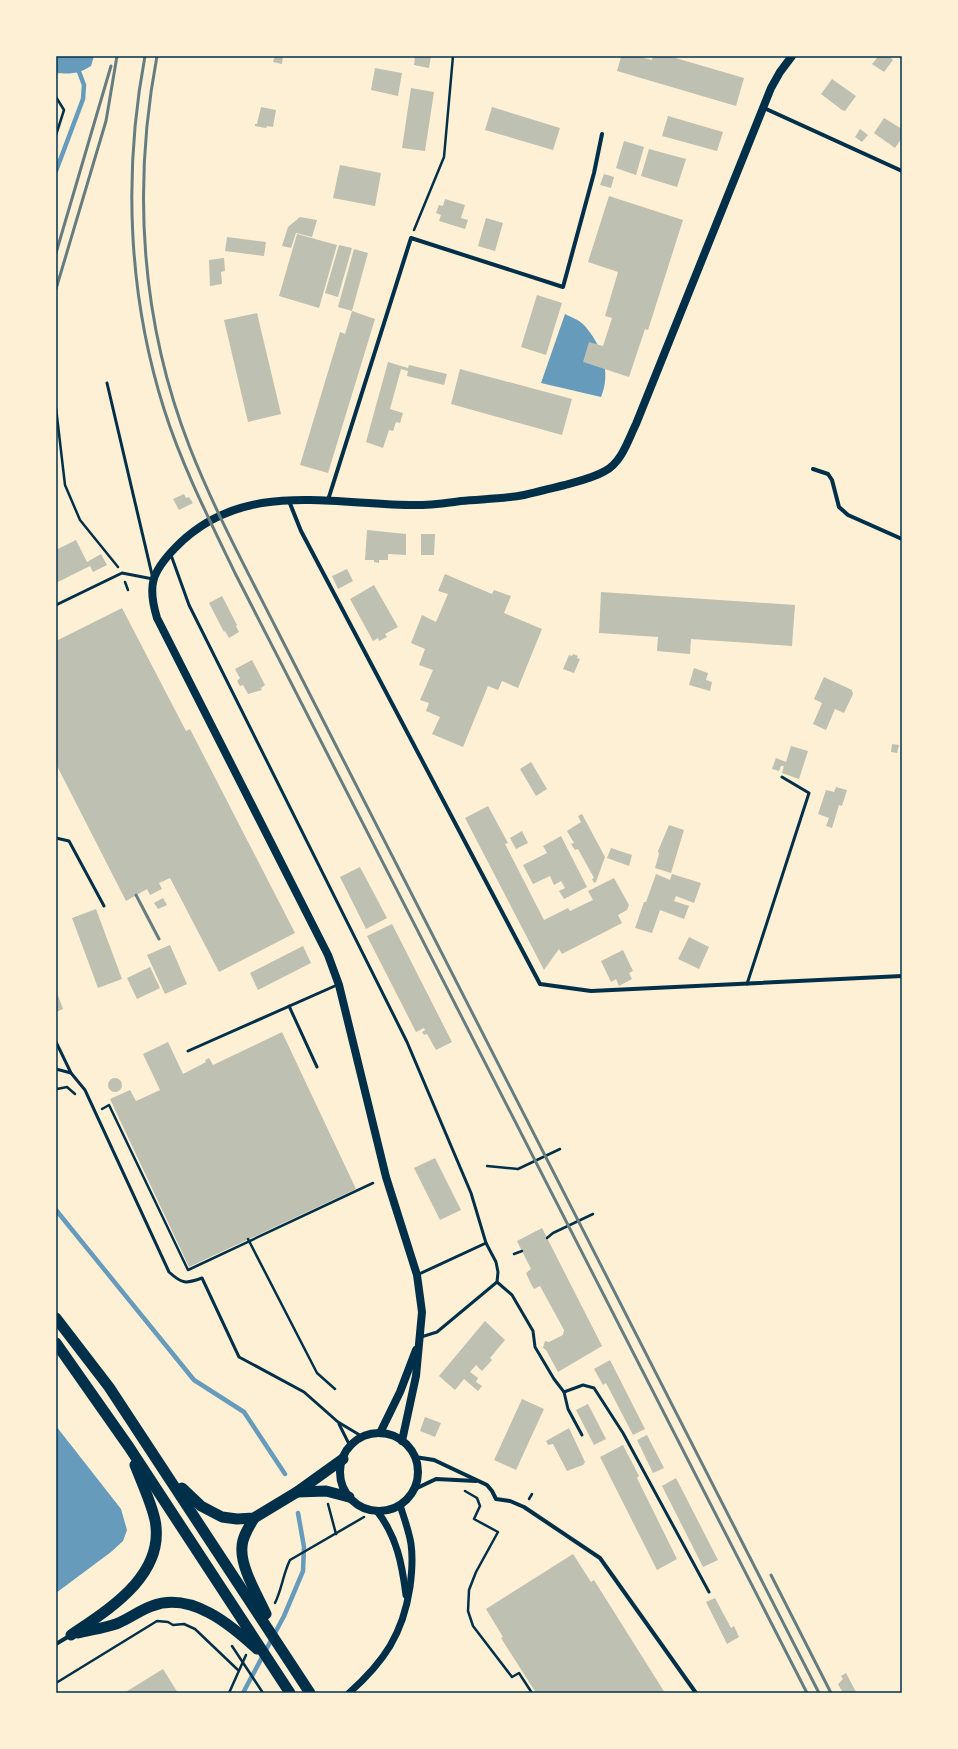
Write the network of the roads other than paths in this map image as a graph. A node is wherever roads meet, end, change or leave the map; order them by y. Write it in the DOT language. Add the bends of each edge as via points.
graph roads {
  1 [pos="792,56"];
  2 [pos="764,108"];
  3 [pos="602,134"];
  4 [pos="902,171"];
  5 [pos="107,383"];
  6 [pos="813,469"];
  7 [pos="289,499"];
  8 [pos="328,500"];
  9 [pos="902,539"];
  10 [pos="170,553"];
  11 [pos="153,579"];
  12 [pos="56,605"];
  13 [pos="782,776"];
  14 [pos="56,838"];
  15 [pos="104,906"];
  16 [pos="902,976"];
  17 [pos="339,984"];
  18 [pos="747,984"];
  19 [pos="289,1006"];
  20 [pos="56,1042"];
  21 [pos="188,1051"];
  22 [pos="317,1067"];
  23 [pos="56,1069"];
  24 [pos="71,1073"];
  25 [pos="486,1243"];
  26 [pos="417,1275"];
  27 [pos="497,1282"];
  28 [pos="56,1318"];
  29 [pos="421,1337"];
  30 [pos="56,1343"];
  31 [pos="564,1392"];
  32 [pos="338,1422"];
  33 [pos="380,1433"];
  34 [pos="582,1435"];
  35 [pos="363,1437"];
  36 [pos="402,1441"];
  37 [pos="350,1446"];
  38 [pos="129,1448"];
  39 [pos="415,1457"];
  40 [pos="343,1459"];
  41 [pos="171,1479"];
  42 [pos="479,1482"];
  43 [pos="415,1489"];
  44 [pos="297,1492"];
  45 [pos="349,1497"];
  46 [pos="400,1505"];
  47 [pos="377,1511"];
  48 [pos="254,1518"];
  49 [pos="709,1592"];
  50 [pos="407,1605"];
  51 [pos="262,1613"];
  52 [pos="71,1635"];
  53 [pos="249,1636"];
  54 [pos="56,1644"];
  55 [pos="290,1693"];
  56 [pos="310,1693"];
  57 [pos="349,1693"];
  58 [pos="696,1693"];
  1 -- 2 [label="main road" via="771,88"];
  2 -- 4 [label="street"];
  2 -- 8 [label="main road" via="636,424 618,461 592,478 523,496 419,505"];
  3 -- 8 [label="street" via="563,287 411,238"];
  5 -- 11 [label="lane"];
  6 -- 9 [label="street" via="828,474 839,507 848,515"];
  7 -- 8 [label="main road"];
  7 -- 10 [label="main road" via="250,505 209,520"];
  7 -- 18 [label="street" via="301,531 540,984 591,991"];
  10 -- 11 [label="main road"];
  10 -- 25 [label="lane" via="189,605 407,1042 471,1193"];
  11 -- 12 [label="lane" via="122,572"];
  11 -- 17 [label="main road" via="152,600 157,618 325,948"];
  13 -- 18 [label="lane" via="809,792"];
  14 -- 15 [label="lane" via="69,841"];
  16 -- 18 [label="street"];
  17 -- 19 [label="lane"];
  17 -- 26 [label="main road" via="386,1177"];
  19 -- 21 [label="lane"];
  19 -- 22 [label="lane"];
  20 -- 24 [label="lane"];
  23 -- 24 [label="lane"];
  24 -- 32 [label="lane" via="85,1090 169,1272 178,1281 189,1283 202,1278 240,1357 304,1392"];
  25 -- 26 [label="lane"];
  25 -- 27 [label="lane" via="496,1262"];
  26 -- 29 [label="main road" via="422,1312"];
  27 -- 29 [label="lane" via="437,1332"];
  27 -- 31 [label="lane" via="512,1295 533,1331 535,1347"];
  28 -- 41 [label="highway" via="109,1387"];
  29 -- 33 [label="main road" via="400,1392"];
  29 -- 36 [label="main road" via="416,1376"];
  30 -- 38 [label="highway"];
  31 -- 34 [label="lane" via="568,1409"];
  31 -- 49 [label="lane" via="582,1384 594,1388 623,1433"];
  32 -- 35 [label="lane"];
  32 -- 37 [label="lane"];
  33 -- 35 [label="main road"];
  33 -- 36 [label="main road"];
  35 -- 37 [label="main road"];
  36 -- 39 [label="main road"];
  37 -- 40 [label="main road"];
  38 -- 52 [label="highway" via="155,1520 156,1539 152,1557 144,1573 122,1598"];
  38 -- 53 [label="highway"];
  39 -- 42 [label="street" via="434,1460"];
  39 -- 43 [label="main road" via="418,1468"];
  40 -- 44 [label="highway"];
  40 -- 45 [label="main road" via="340,1478"];
  41 -- 48 [label="highway" via="212,1513 237,1520"];
  41 -- 51 [label="highway"];
  42 -- 43 [label="street" via="436,1479"];
  42 -- 58 [label="street" via="487,1485 496,1498 524,1507 600,1558"];
  43 -- 46 [label="main road"];
  44 -- 45 [label="highway" via="326,1492"];
  44 -- 48 [label="highway"];
  45 -- 47 [label="main road" via="357,1504"];
  46 -- 47 [label="main road" via="389,1510"];
  46 -- 50 [label="street" via="408,1530 413,1560"];
  47 -- 50 [label="street" via="388,1525 398,1549"];
  48 -- 51 [label="highway" via="242,1546 242,1558"];
  50 -- 57 [label="street" via="400,1628 387,1653 370,1674"];
  51 -- 56 [label="highway"];
  52 -- 53 [label="highway" via="115,1624 152,1606 170,1603 187,1605 210,1613"];
  52 -- 54 [label="street"];
  53 -- 55 [label="highway"];
}
